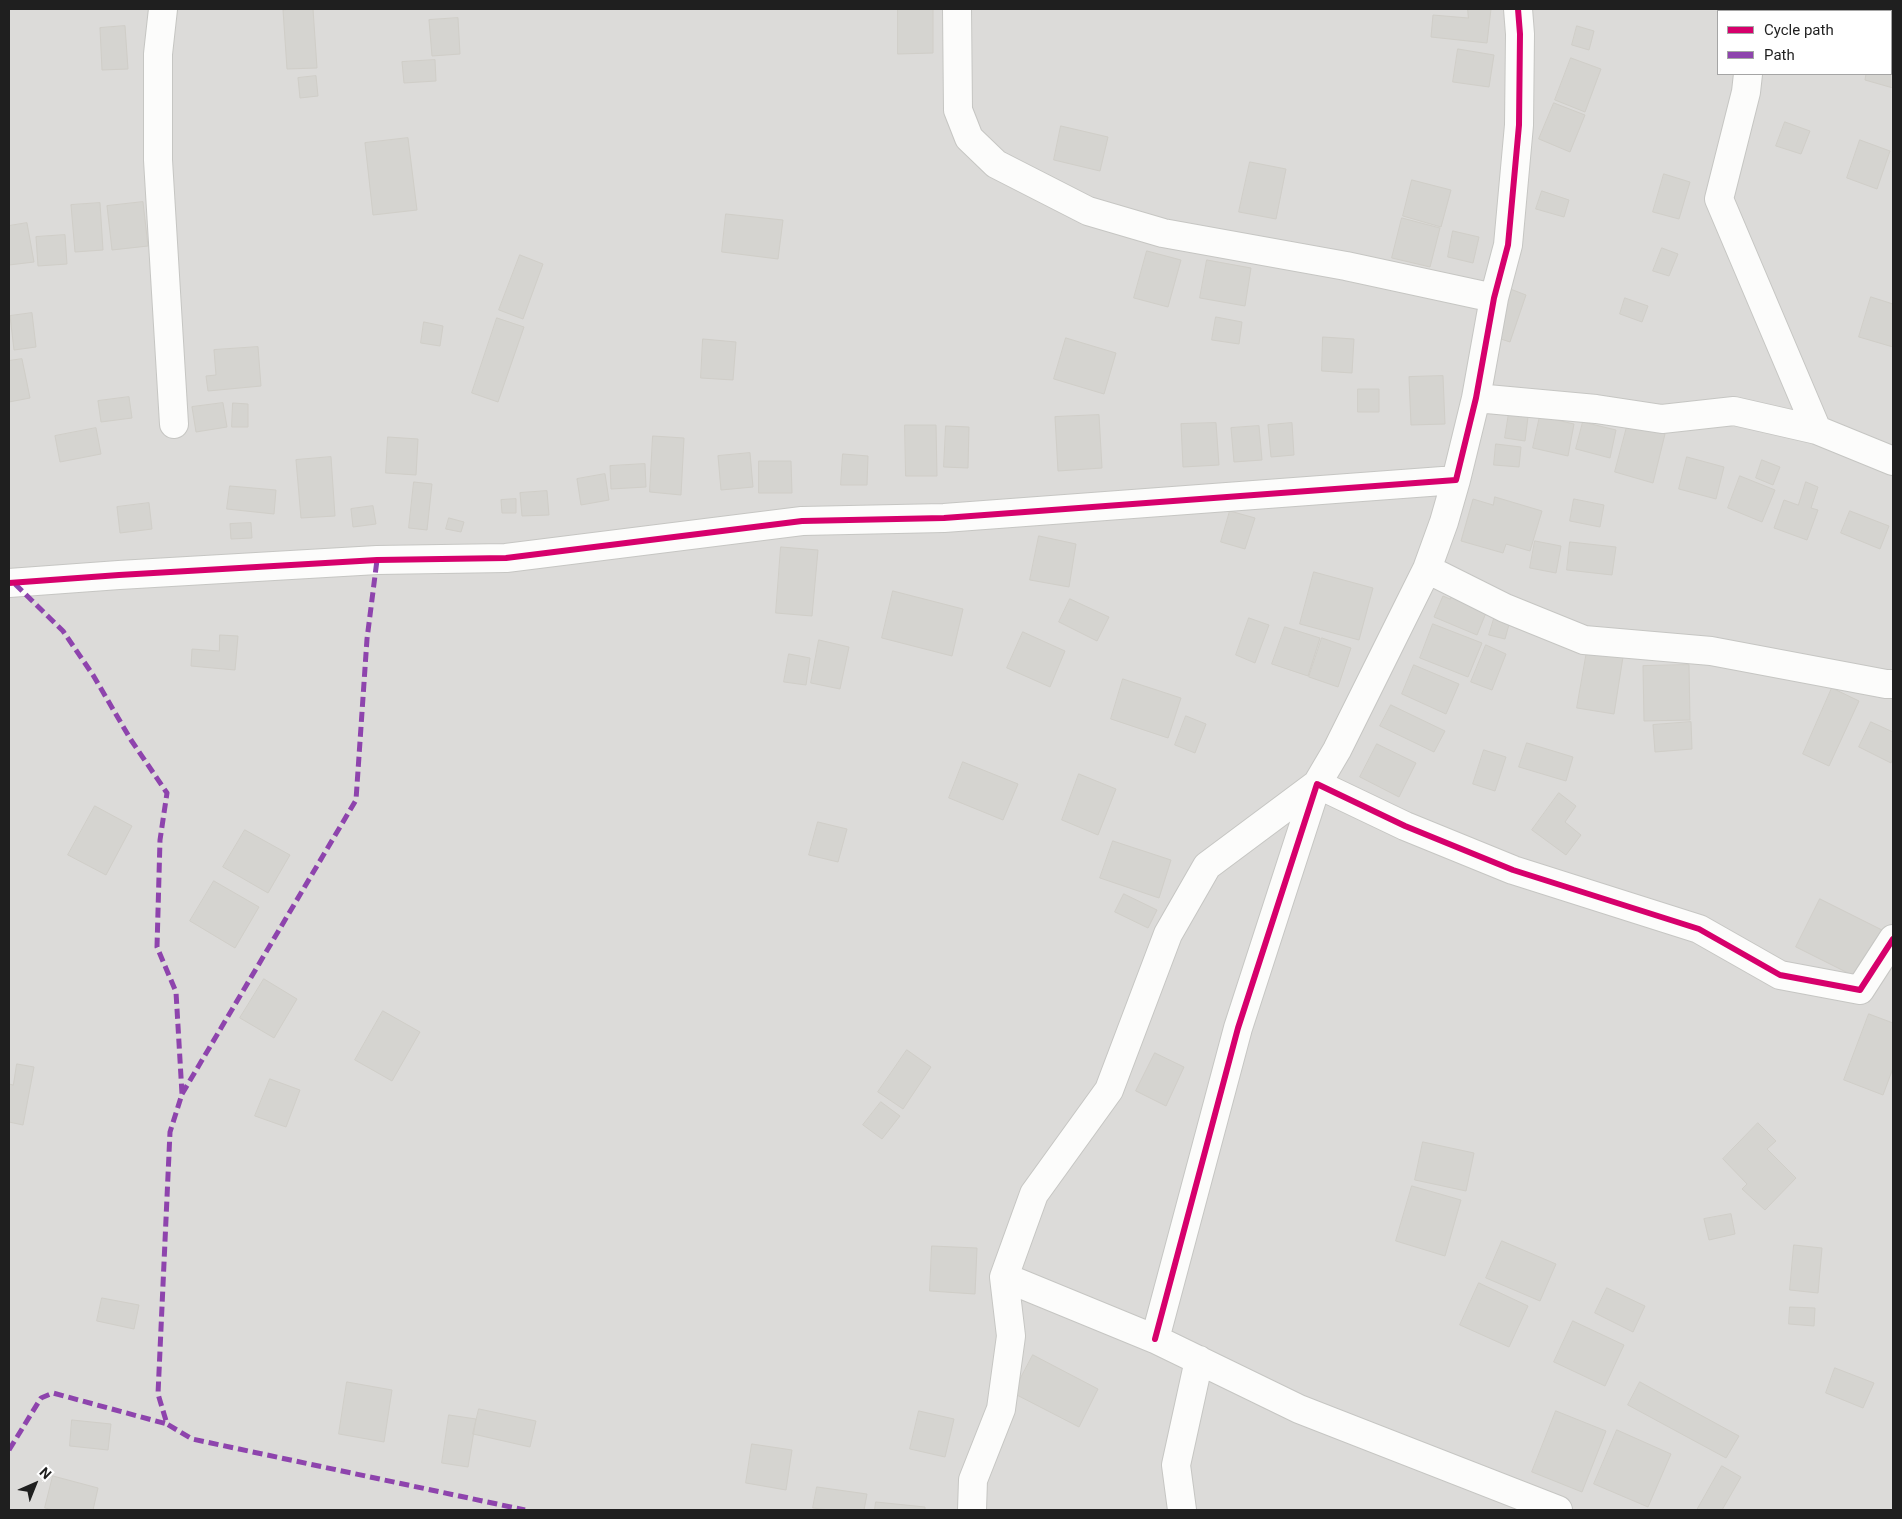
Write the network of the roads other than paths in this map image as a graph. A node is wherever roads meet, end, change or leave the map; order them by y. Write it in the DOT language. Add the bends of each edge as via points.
graph roads {
  1 [pos="163,9"];
  2 [pos="957,9"];
  3 [pos="1518,9"];
  4 [pos="1748,75"];
  5 [pos="1494,298"];
  6 [pos="1476,398"];
  7 [pos="174,424"];
  8 [pos="1817,430"];
  9 [pos="1893,461"];
  10 [pos="1456,480"];
  11 [pos="1427,569"];
  12 [pos="9,583"];
  13 [pos="1893,684"];
  14 [pos="1317,784"];
  15 [pos="1893,940"];
  16 [pos="1004,1277"];
  17 [pos="1154,1338"];
  18 [pos="1199,1360"];
  19 [pos="972,1510"];
  20 [pos="1182,1510"];
  21 [pos="1558,1510"];
  1 -- 7 [label="street" via="158,54 158,160"];
  2 -- 5 [label="street" via="958,110 969,138 996,164 1088,211 1163,233 1346,266"];
  3 -- 5 [label="street" via="1519,125 1508,245"];
  4 -- 8 [label="street" via="1719,199"];
  5 -- 6 [label="street"];
  6 -- 8 [label="street" via="1596,408 1662,419 1734,411"];
  6 -- 10 [label="street"];
  8 -- 9 [label="street"];
  10 -- 11 [label="street"];
  10 -- 12 [label="street" via="944,518 802,521 506,558 377,560"];
  11 -- 13 [label="street" via="1505,608 1584,640 1711,651"];
  11 -- 14 [label="street"];
  14 -- 15 [label="street" via="1405,826 1513,870 1698,929 1780,975 1860,990"];
  14 -- 16 [label="street" via="1207,866 1168,934 1109,1090 1034,1194"];
  14 -- 17 [label="street" via="1238,1028"];
  16 -- 17 [label="street"];
  16 -- 19 [label="street" via="1011,1336 1001,1409 973,1480"];
  17 -- 18 [label="street"];
  18 -- 20 [label="street" via="1176,1465"];
  18 -- 21 [label="street" via="1299,1409"];
}
